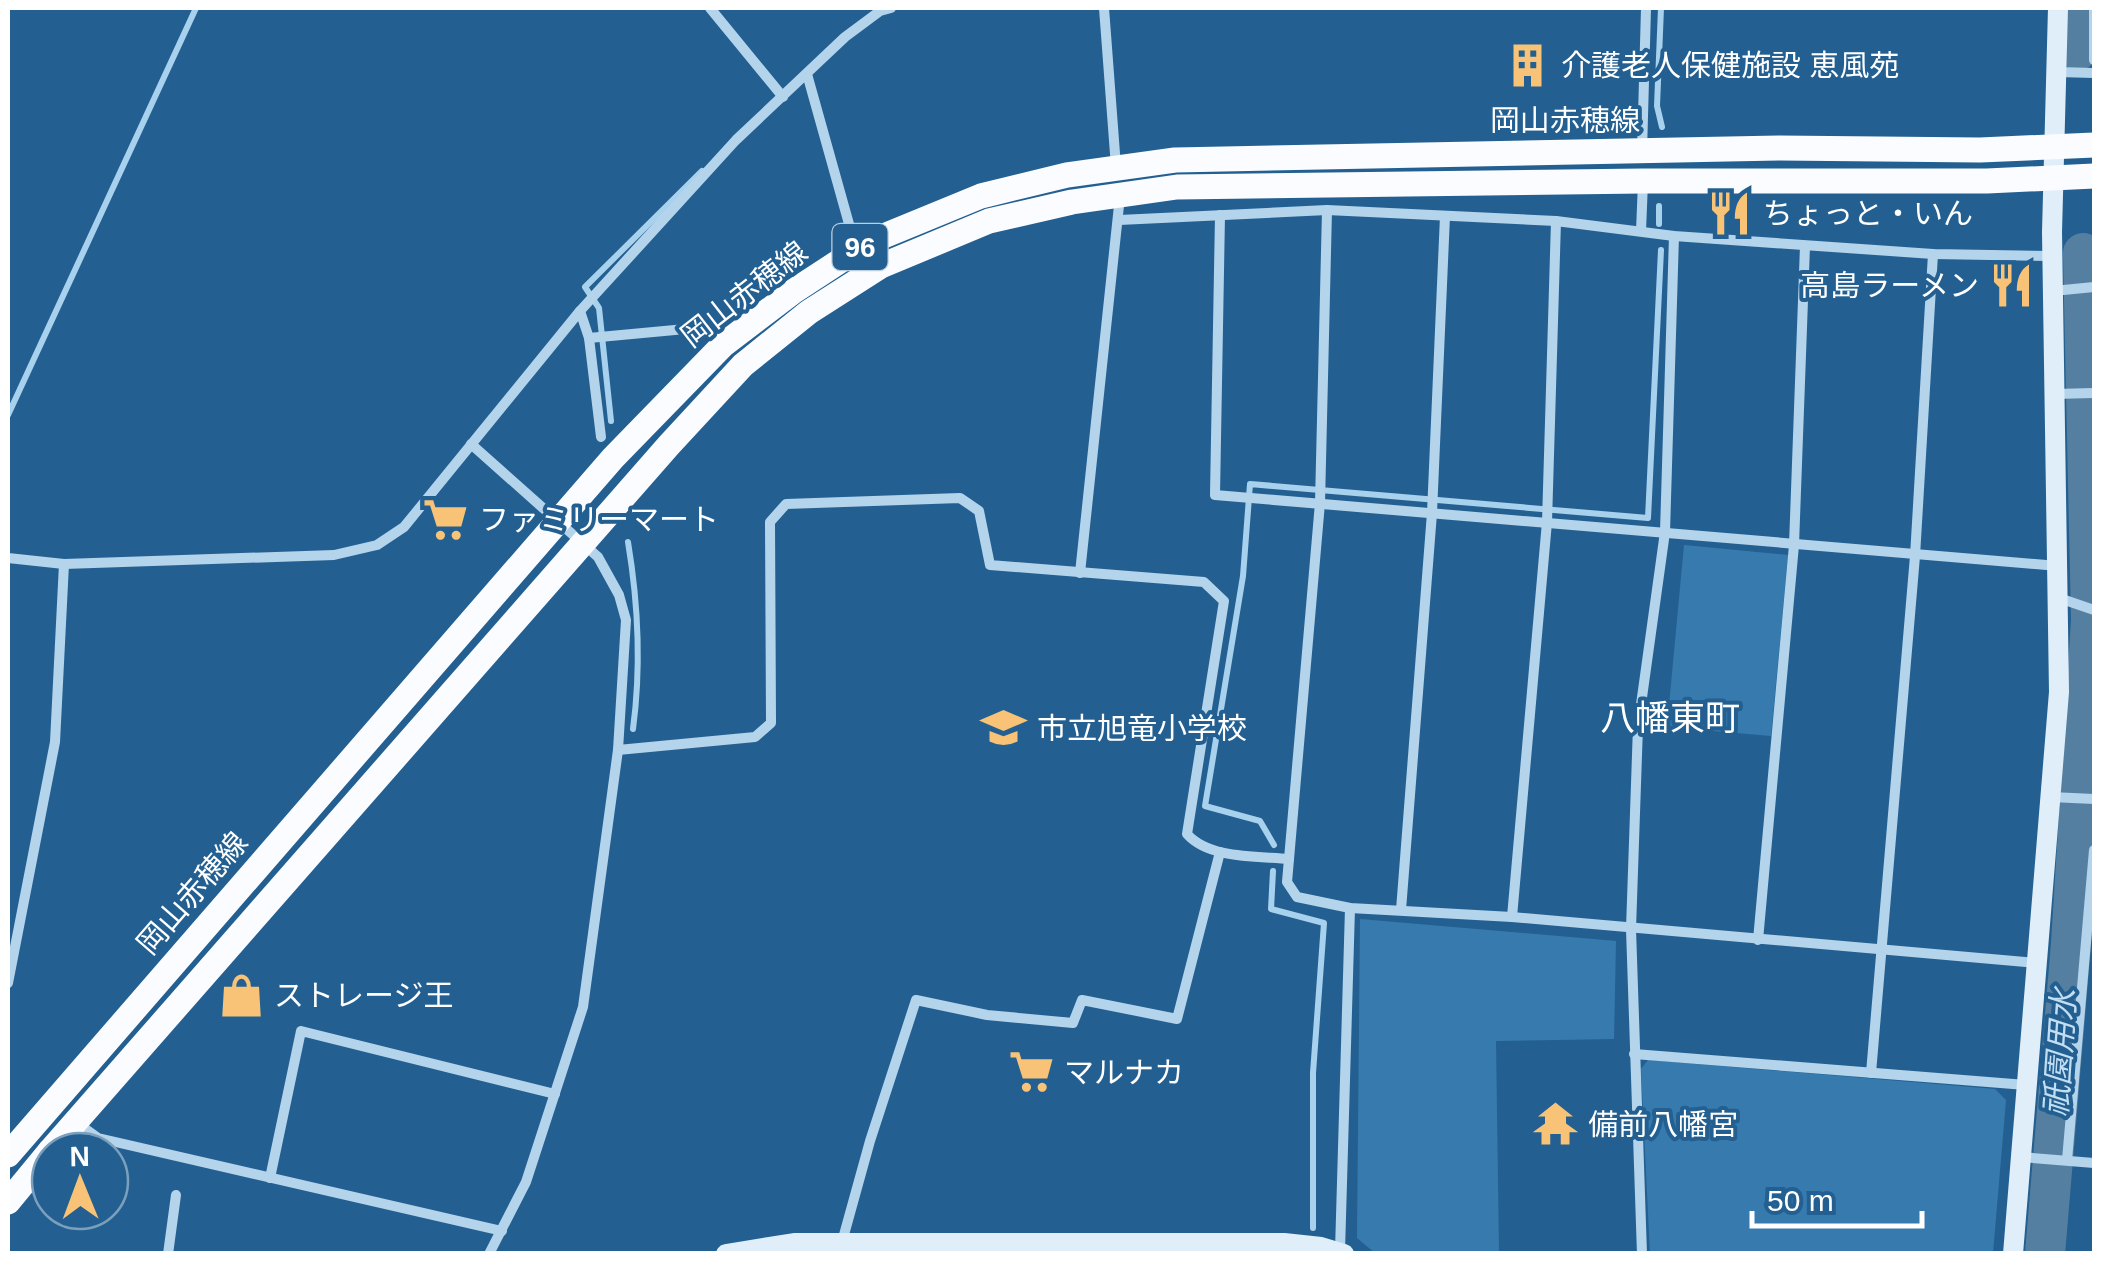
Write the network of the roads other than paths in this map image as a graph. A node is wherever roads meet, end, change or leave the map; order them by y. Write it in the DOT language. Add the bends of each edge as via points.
graph roads {
  1 [pos="710,8"];
  2 [pos="891,8"];
  3 [pos="1104,8"];
  4 [pos="1646,8"];
  5 [pos="2058,8"];
  6 [pos="2094,8"];
  7 [pos="2094,60"];
  8 [pos="2058,72"];
  9 [pos="2094,73"];
  10 [pos="807,74"];
  11 [pos="783,97"];
  12 [pos="2094,145"];
  13 [pos="2056,147"];
  14 [pos="1642,152"];
  15 [pos="1116,168"];
  16 [pos="2094,176"];
  17 [pos="2055,178"];
  18 [pos="1642,181"];
  19 [pos="1120,207"];
  20 [pos="1326,210"];
  21 [pos="1220,215"];
  22 [pos="1445,216"];
  23 [pos="1556,221"];
  24 [pos="1641,231"];
  25 [pos="1674,236"];
  26 [pos="1805,246"];
  27 [pos="856,250"];
  28 [pos="1933,254"];
  29 [pos="2052,256"];
  30 [pos="2094,288"];
  31 [pos="2062,290"];
  32 [pos="580,311"];
  33 [pos="707,327"];
  34 [pos="598,338"];
  35 [pos="2094,393"];
  36 [pos="2054,394"];
  37 [pos="600,437"];
  38 [pos="471,444"];
  39 [pos="1320,494"];
  40 [pos="1432,504"];
  41 [pos="1548,513"];
  42 [pos="560,521"];
  43 [pos="1665,532"];
  44 [pos="585,544"];
  45 [pos="1794,545"];
  46 [pos="1915,556"];
  47 [pos="8,558"];
  48 [pos="64,564"];
  49 [pos="2059,566"];
  50 [pos="1080,572"];
  51 [pos="2059,598"];
  52 [pos="2094,610"];
  53 [pos="618,750"];
  54 [pos="2050,796"];
  55 [pos="2093,799"];
  56 [pos="2094,850"];
  57 [pos="1220,852"];
  58 [pos="1289,859"];
  59 [pos="1350,908"];
  60 [pos="1401,910"];
  61 [pos="1512,917"];
  62 [pos="1630,929"];
  63 [pos="1758,940"];
  64 [pos="1882,952"];
  65 [pos="2036,963"];
  66 [pos="8,983"];
  67 [pos="1634,1054"];
  68 [pos="1871,1073"];
  69 [pos="2026,1086"];
  70 [pos="555,1094"];
  71 [pos="76,1121"];
  72 [pos="67,1131"];
  73 [pos="11,1144"];
  74 [pos="2031,1158"];
  75 [pos="2065,1160"];
  76 [pos="2094,1163"];
  77 [pos="30,1175"];
  78 [pos="270,1178"];
  79 [pos="176,1195"];
  80 [pos="8,1202"];
  81 [pos="502,1231"];
  82 [pos="842,1242"];
  83 [pos="902,1248"];
  84 [pos="1342,1252"];
  85 [pos="168,1254"];
  86 [pos="490,1254"];
  87 [pos="726,1254"];
  88 [pos="1642,1254"];
  89 [pos="2013,1254"];
  1 -- 11 [label="street"];
  2 -- 10 [label="street" via="845,37"];
  3 -- 15 [label="street"];
  4 -- 14 [label="street"];
  5 -- 8 [label="street"];
  6 -- 7 [label="street"];
  8 -- 9 [label="street"];
  8 -- 13 [label="street"];
  10 -- 11 [label="street"];
  10 -- 27 [label="street"];
  11 -- 32 [label="street"];
  12 -- 13 [label="main road, 岡山赤穂線 / 96"];
  13 -- 14 [label="main road, 岡山赤穂線 / 96"];
  13 -- 17 [label="street"];
  14 -- 15 [label="main road, 岡山赤穂線 / 96" via="1174,160"];
  15 -- 27 [label="main road, 岡山赤穂線 / 96" via="980,196"];
  16 -- 17 [label="main road, 岡山赤穂線 / 96"];
  17 -- 18 [label="main road, 岡山赤穂線 / 96"];
  17 -- 29 [label="street"];
  18 -- 19 [label="main road, 岡山赤穂線 / 96" via="1177,186"];
  18 -- 24 [label="street"];
  19 -- 21 [label="street"];
  19 -- 44 [label="main road, 岡山赤穂線 / 96" via="1072,202 989,221 881,266 743,366"];
  19 -- 50 [label="street"];
  20 -- 21 [label="street"];
  20 -- 22 [label="street"];
  20 -- 39 [label="street"];
  21 -- 39 [label="street" via="1215,495"];
  22 -- 23 [label="street"];
  22 -- 40 [label="street"];
  23 -- 24 [label="street"];
  23 -- 41 [label="street"];
  24 -- 25 [label="street"];
  25 -- 26 [label="street"];
  25 -- 43 [label="street"];
  26 -- 28 [label="street"];
  26 -- 45 [label="street"];
  27 -- 42 [label="main road, 岡山赤穂線 / 96" via="724,345"];
  28 -- 29 [label="street"];
  28 -- 46 [label="street"];
  29 -- 31 [label="street"];
  30 -- 31 [label="street"];
  31 -- 36 [label="street"];
  32 -- 34 [label="street"];
  32 -- 38 [label="street"];
  33 -- 34 [label="street"];
  34 -- 37 [label="street"];
  35 -- 36 [label="street"];
  36 -- 49 [label="street"];
  38 -- 42 [label="street"];
  38 -- 48 [label="street" via="404,527 377,545 334,555"];
  39 -- 40 [label="street"];
  39 -- 58 [label="street"];
  40 -- 41 [label="street"];
  40 -- 60 [label="street"];
  41 -- 43 [label="street"];
  41 -- 61 [label="street"];
  42 -- 44 [label="street"];
  42 -- 73 [label="main road, 岡山赤穂線 / 96"];
  43 -- 45 [label="street"];
  43 -- 62 [label="street" via="1638,726"];
  44 -- 53 [label="street" via="607,572 626,620"];
  44 -- 71 [label="main road, 岡山赤穂線 / 96"];
  45 -- 46 [label="street"];
  45 -- 63 [label="street"];
  46 -- 49 [label="street"];
  46 -- 64 [label="street"];
  47 -- 48 [label="street"];
  48 -- 66 [label="street" via="55,742"];
  49 -- 51 [label="street"];
  50 -- 53 [label="street" via="990,565 979,511 960,498 786,504 770,522 771,723 755,737"];
  50 -- 57 [label="street" via="1204,582 1224,601 1187,834 1196,845"];
  51 -- 52 [label="street"];
  51 -- 54 [label="street"];
  53 -- 70 [label="street" via="583,1006"];
  54 -- 55 [label="street"];
  54 -- 65 [label="street"];
  56 -- 75 [label="street"];
  57 -- 58 [label="street"];
  57 -- 82 [label="street" via="1177,1019 1082,1000 1073,1023 916,1000"];
  58 -- 59 [label="street" via="1288,882 1297,897"];
  59 -- 60 [label="street"];
  59 -- 84 [label="street"];
  60 -- 61 [label="street"];
  61 -- 62 [label="street"];
  62 -- 63 [label="street"];
  62 -- 67 [label="street"];
  63 -- 64 [label="street"];
  64 -- 65 [label="street"];
  64 -- 68 [label="street"];
  65 -- 69 [label="street"];
  67 -- 68 [label="street"];
  67 -- 88 [label="street"];
  68 -- 69 [label="street"];
  69 -- 74 [label="street"];
  70 -- 78 [label="street" via="301,1032"];
  70 -- 81 [label="street"];
  71 -- 72 [label="main road, 岡山赤穂線 / 96"];
  71 -- 78 [label="street" via="98,1138"];
  74 -- 75 [label="street"];
  74 -- 89 [label="street"];
  75 -- 76 [label="street"];
  77 -- 80 [label="main road, 岡山赤穂線 / 96"];
  78 -- 81 [label="street"];
  79 -- 85 [label="street"];
  81 -- 86 [label="street"];
  82 -- 83 [label="street"];
  82 -- 87 [label="street"];
  83 -- 84 [label="street" via="1284,1243"];
}
